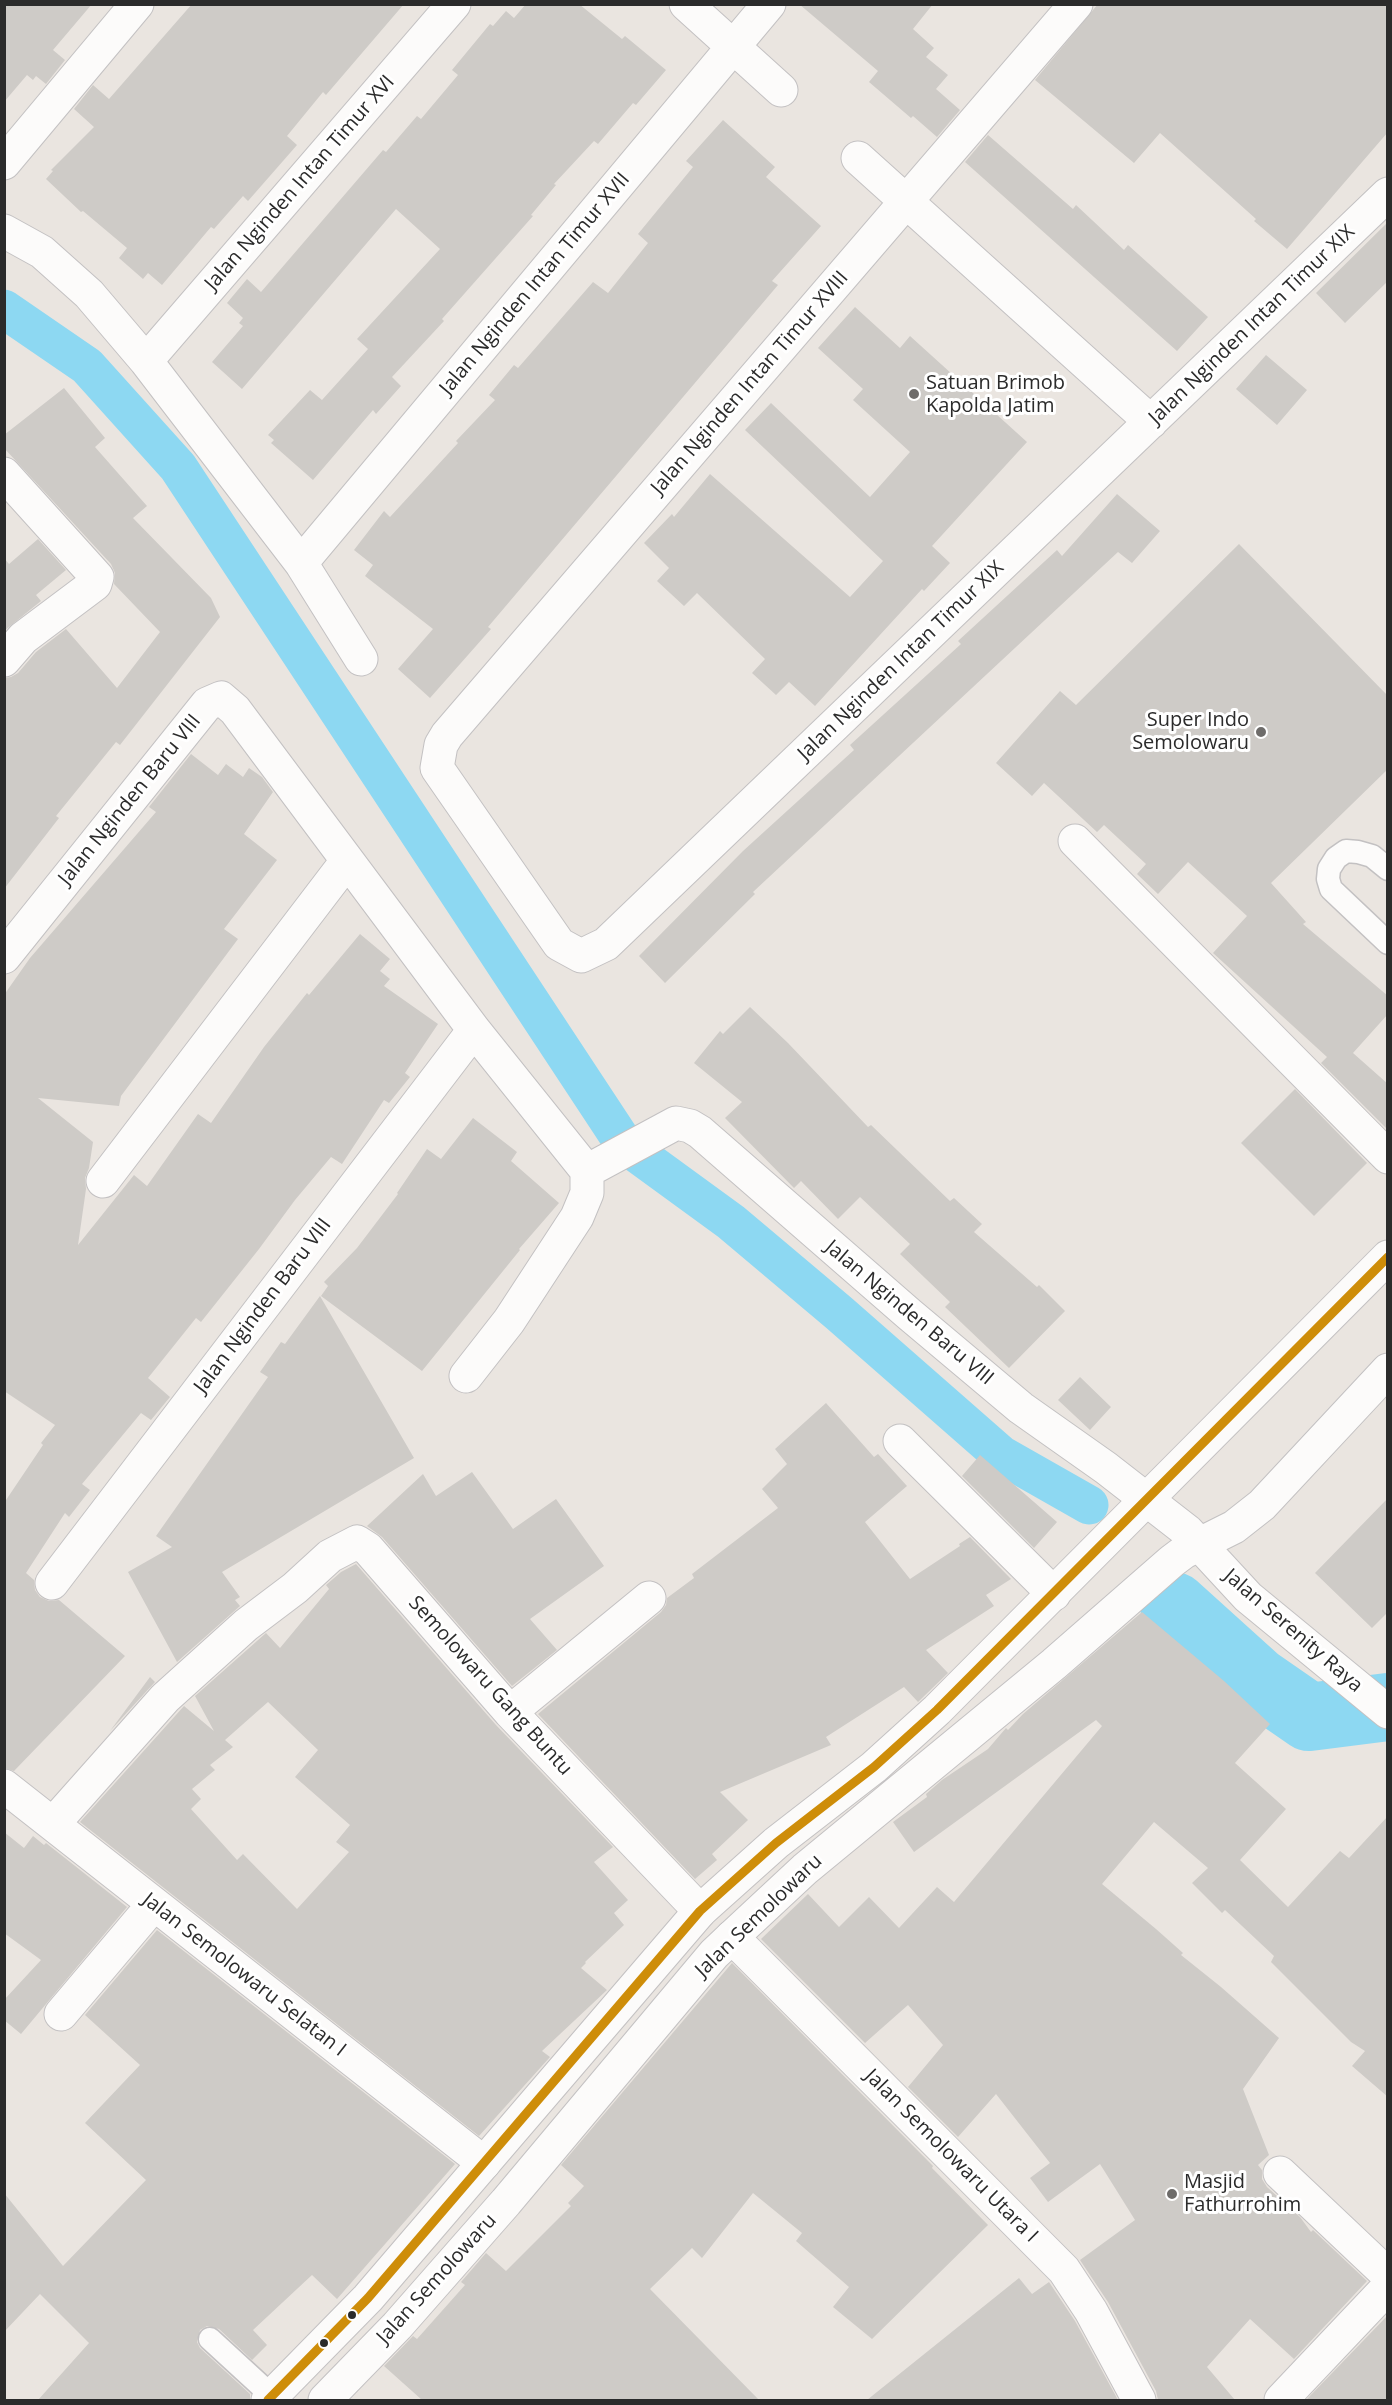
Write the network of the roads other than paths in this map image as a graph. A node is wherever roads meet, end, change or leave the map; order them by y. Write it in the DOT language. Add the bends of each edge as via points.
graph roads {
  1 [pos="137,4"];
  2 [pos="454,4"];
  3 [pos="686,4"];
  4 [pos="769,4"];
  5 [pos="1076,4"];
  6 [pos="733,47"];
  7 [pos="782,90"];
  8 [pos="858,158"];
  9 [pos="4,163"];
  10 [pos="1388,194"];
  11 [pos="905,202"];
  12 [pos="4,231"];
  13 [pos="146,361"];
  14 [pos="1151,422"];
  15 [pos="4,474"];
  16 [pos="301,563"];
  17 [pos="361,659"];
  18 [pos="4,660"];
  19 [pos="437,768"];
  20 [pos="1075,841"];
  21 [pos="347,861"];
  22 [pos="1388,869"];
  23 [pos="1388,943"];
  24 [pos="4,957"];
  25 [pos="474,1030"];
  26 [pos="1388,1157"];
  27 [pos="587,1171"];
  28 [pos="103,1181"];
  29 [pos="1388,1257"];
  30 [pos="1388,1370"];
  31 [pos="466,1376"];
  32 [pos="900,1441"];
  33 [pos="1166,1521"];
  34 [pos="52,1583"];
  35 [pos="294,1588"];
  36 [pos="1053,1594"];
  37 [pos="650,1598"];
  38 [pos="292,1621"];
  39 [pos="510,1712"];
  40 [pos="1388,1712"];
  41 [pos="4,1786"];
  42 [pos="53,1824"];
  43 [pos="154,1904"];
  44 [pos="700,1911"];
  45 [pos="732,1936"];
  46 [pos="61,2014"];
  47 [pos="484,2163"];
  48 [pos="1280,2173"];
  49 [pos="1388,2275"];
  50 [pos="1388,2287"];
  51 [pos="368,2298"];
  52 [pos="397,2326"];
  53 [pos="210,2339"];
  54 [pos="270,2398"];
  55 [pos="325,2400"];
  56 [pos="1138,2400"];
  57 [pos="1281,2400"];
  1 -- 9 [label="street"];
  2 -- 13 [label="street, Jalan Nginden Intan Timur XVI"];
  3 -- 6 [label="street"];
  4 -- 6 [label="street, Jalan Nginden Intan Timur XVII"];
  5 -- 11 [label="street, Jalan Nginden Intan Timur XVIII"];
  6 -- 7 [label="street"];
  6 -- 16 [label="street, Jalan Nginden Intan Timur XVII"];
  8 -- 11 [label="street"];
  10 -- 14 [label="street, Jalan Nginden Intan Timur XIX"];
  11 -- 14 [label="street"];
  11 -- 19 [label="street, Jalan Nginden Intan Timur XVIII" via="447,735"];
  12 -- 13 [label="street" via="42,252 89,294"];
  13 -- 16 [label="street"];
  14 -- 19 [label="street, Jalan Nginden Intan Timur XIX" via="606,944 581,956 559,945"];
  15 -- 18 [label="street" via="97,577 95,584 23,638"];
  16 -- 17 [label="street"];
  20 -- 26 [label="street"];
  21 -- 24 [label="street, Jalan Nginden Baru VIII" via="235,710 221,698 207,704"];
  21 -- 25 [label="street, Jalan Nginden Baru VIII"];
  21 -- 28 [label="street"];
  22 -- 23 [label="lane" via="1372,856 1346,851 1336,858 1328,879 1331,889"];
  25 -- 27 [label="street, Jalan Nginden Baru VIII"];
  25 -- 34 [label="street, Jalan Nginden Baru VIII"];
  27 -- 31 [label="street" via="587,1193 577,1217 509,1321"];
  27 -- 33 [label="street, Jalan Nginden Baru VIII" via="676,1123 700,1132 1021,1408"];
  29 -- 33 [label="street"];
  30 -- 33 [label="street" via="1262,1505 1233,1527"];
  32 -- 36 [label="street"];
  33 -- 36 [label="street, Jalan Semolowaru" via="1089,1559"];
  33 -- 40 [label="street, Jalan Serenity Raya" via="1248,1597"];
  33 -- 45 [label="street, Jalan Semolowaru" via="1172,1561 897,1796 805,1869"];
  35 -- 38 [label="street"];
  35 -- 39 [label="street, Semolowaru Gang Buntu" via="330,1556 357,1542 368,1549"];
  35 -- 42 [label="street" via="165,1698"];
  36 -- 44 [label="street, Jalan Semolowaru" via="874,1767 776,1843"];
  37 -- 39 [label="street"];
  39 -- 44 [label="street, Semolowaru Gang Buntu"];
  41 -- 42 [label="street, Jalan Semolowaru Selatan I"];
  42 -- 43 [label="street, Jalan Semolowaru Selatan I"];
  43 -- 46 [label="street"];
  43 -- 47 [label="street, Jalan Semolowaru Selatan I"];
  44 -- 47 [label="street, Jalan Semolowaru"];
  45 -- 52 [label="street, Jalan Semolowaru"];
  45 -- 56 [label="street, Jalan Semolowaru Utara I" via="1064,2270"];
  47 -- 51 [label="street, Jalan Semolowaru"];
  48 -- 49 [label="street"];
  50 -- 57 [label="street"];
  51 -- 52 [label="street"];
  51 -- 54 [label="street, Jalan Semolowaru"];
  52 -- 55 [label="street, Jalan Semolowaru"];
  53 -- 54 [label="lane"];
}
